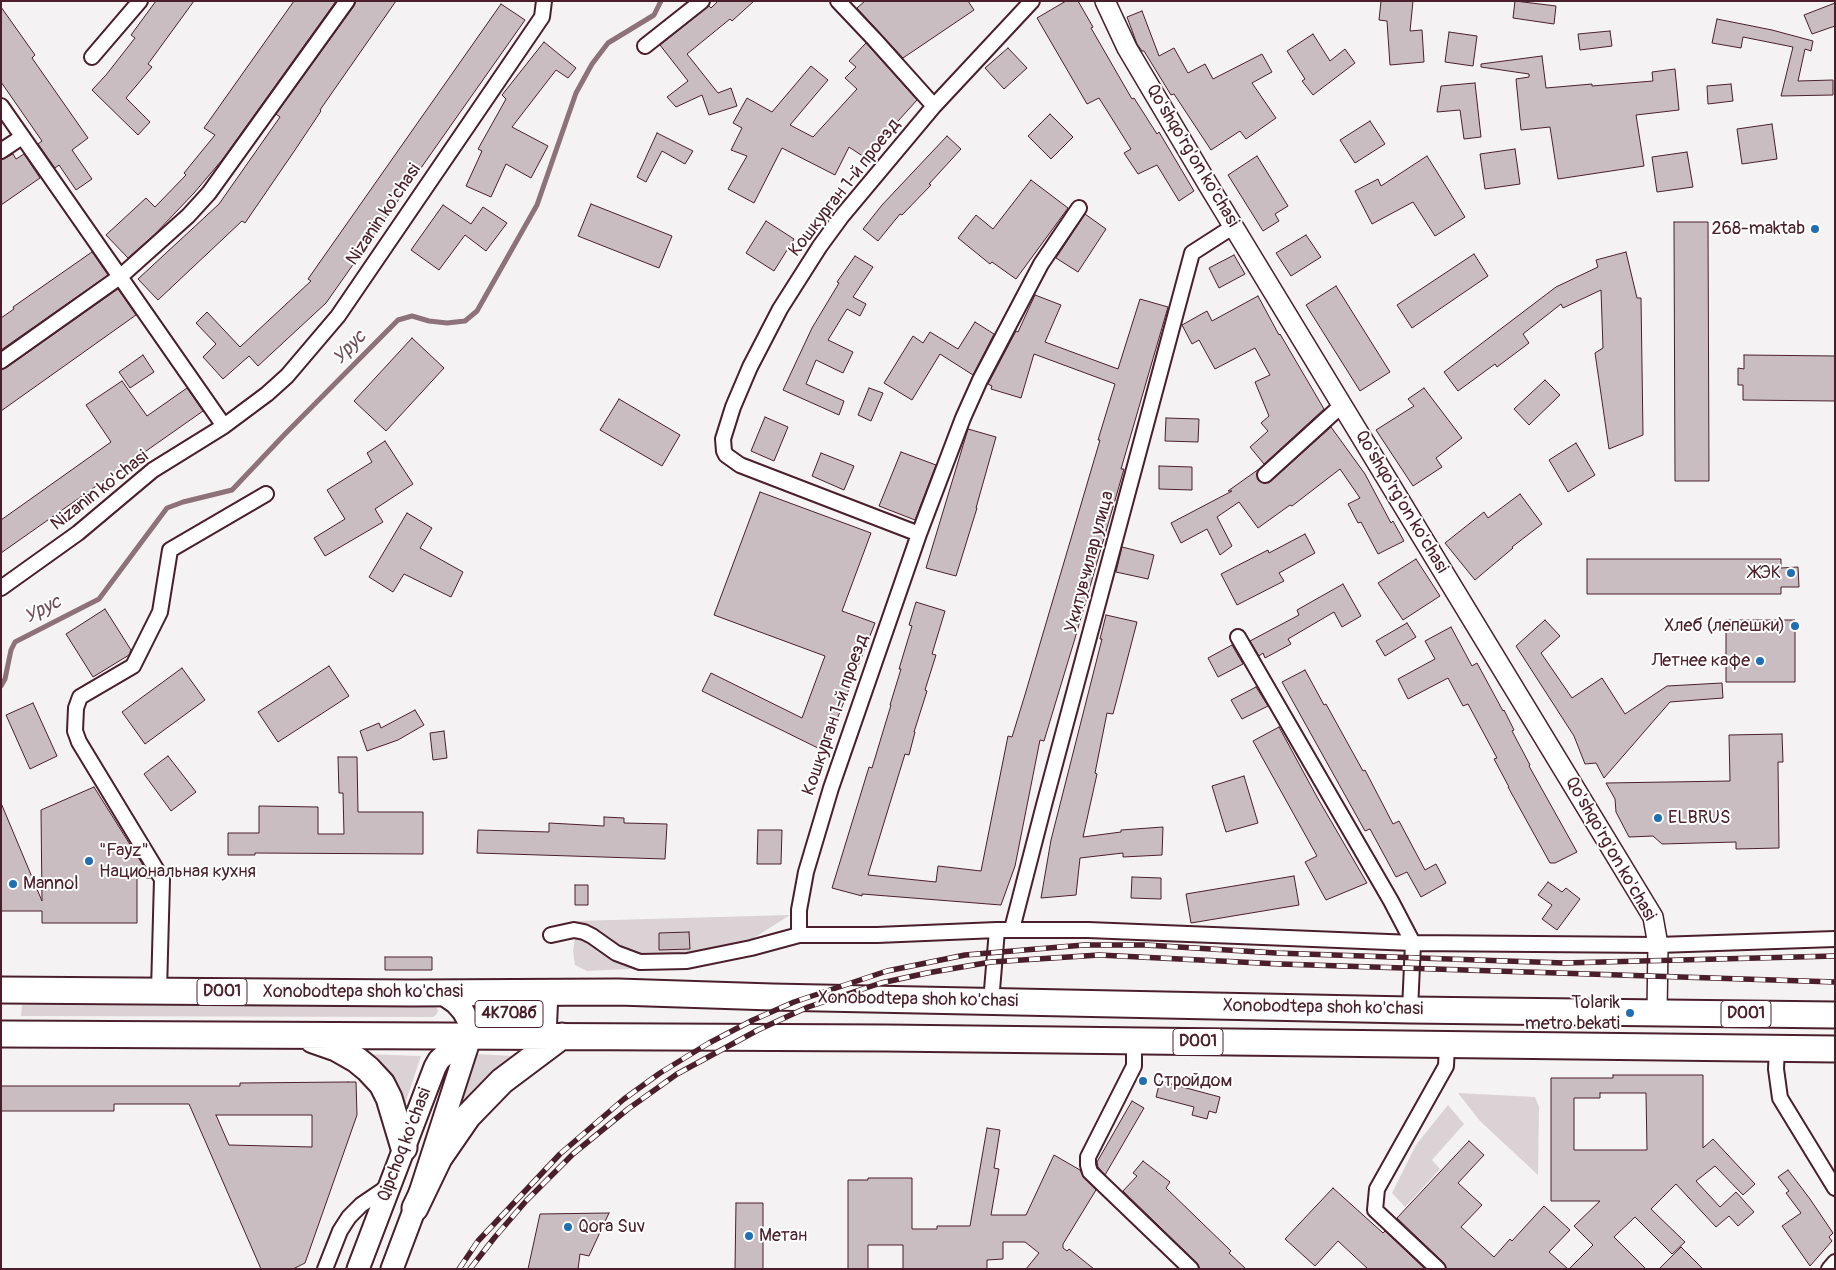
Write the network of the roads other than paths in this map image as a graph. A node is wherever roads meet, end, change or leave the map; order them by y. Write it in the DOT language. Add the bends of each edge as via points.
graph roads {
  1 [pos="140,1"];
  2 [pos="346,1"];
  3 [pos="544,1"];
  4 [pos="702,1"];
  5 [pos="838,1"];
  6 [pos="1032,1"];
  7 [pos="1105,1"];
  8 [pos="645,46"];
  9 [pos="92,57"];
  10 [pos="1,106"];
  11 [pos="934,106"];
  12 [pos="22,137"];
  13 [pos="1,151"];
  14 [pos="1079,208"];
  15 [pos="1234,226"];
  16 [pos="121,276"];
  17 [pos="1,361"];
  18 [pos="1342,406"];
  19 [pos="224,426"];
  20 [pos="1264,475"];
  21 [pos="266,494"];
  22 [pos="918,534"];
  23 [pos="1,588"];
  24 [pos="1238,637"];
  25 [pos="1012,929"];
  26 [pos="997,930"];
  27 [pos="799,935"];
  28 [pos="551,936"];
  29 [pos="1835,939"];
  30 [pos="1413,944"];
  31 [pos="1658,944"];
  32 [pos="1,990"];
  33 [pos="159,991"];
  34 [pos="442,992"];
  35 [pos="547,992"];
  36 [pos="991,1002"];
  37 [pos="1410,1010"];
  38 [pos="1657,1013"];
  39 [pos="1835,1015"];
  40 [pos="1,1034"];
  41 [pos="296,1035"];
  42 [pos="471,1035"];
  43 [pos="554,1036"];
  44 [pos="1134,1041"];
  45 [pos="1447,1045"];
  46 [pos="1777,1048"];
  47 [pos="1835,1049"];
  48 [pos="404,1148"];
  49 [pos="389,1186"];
  50 [pos="1835,1188"];
  51 [pos="415,1208"];
  52 [pos="1835,1262"];
  53 [pos="325,1269"];
  54 [pos="358,1269"];
  55 [pos="392,1269"];
  56 [pos="1191,1269"];
  57 [pos="1438,1269"];
  58 [pos="1829,1269"];
  1 -- 9 [label="street"];
  2 -- 16 [label="street" via="208,193 183,221"];
  3 -- 19 [label="street, Nizanin ko'chasi" via="542,17 338,316 287,376"];
  4 -- 8 [label="street"];
  5 -- 11 [label="street"];
  6 -- 11 [label="street, Кошкурган 1-й проезд"];
  7 -- 15 [label="street, Qo'shqo'rg'on ko'chasi" via="1128,48"];
  10 -- 12 [label="street"];
  11 -- 22 [label="street, Кошкурган 1-й проезд" via="842,216 780,309 741,386 723,445 726,455 740,465"];
  12 -- 13 [label="street"];
  12 -- 16 [label="street"];
  14 -- 22 [label="street, Кошкурган 1-й проезд" via="1041,264 980,380"];
  15 -- 18 [label="street, Qo'shqo'rg'on ko'chasi"];
  15 -- 25 [label="street, Укитувчилар улица" via="1192,253"];
  16 -- 17 [label="street"];
  16 -- 19 [label="street"];
  18 -- 20 [label="street"];
  18 -- 31 [label="street, Qo'shqo'rg'on ko'chasi" via="1653,917"];
  19 -- 23 [label="street, Nizanin ko'chasi" via="153,470 78,533"];
  21 -- 33 [label="street" via="170,550 160,612 133,666 80,697 76,708 75,731 79,742 162,879"];
  22 -- 27 [label="street, Кошкурган 1-й проезд" via="830,788 806,872 799,910"];
  24 -- 30 [label="street" via="1391,900"];
  25 -- 26 [label="street"];
  25 -- 30 [label="street"];
  26 -- 27 [label="street" via="877,936"];
  26 -- 36 [label="street"];
  27 -- 28 [label="street" via="687,961 640,962 616,953 584,932 574,930"];
  29 -- 31 [label="street"];
  30 -- 31 [label="street"];
  30 -- 37 [label="street"];
  31 -- 38 [label="street, Qo'shqo'rg'on ko'chasi"];
  32 -- 33 [label="highway, Xonobodtepa shoh ko'chasi / D001"];
  33 -- 34 [label="highway, Xonobodtepa shoh ko'chasi / D001"];
  34 -- 35 [label="highway, Xonobodtepa shoh ko'chasi / D001"];
  34 -- 42 [label="main road, 4К708б" via="463,1011"];
  35 -- 36 [label="highway, Xonobodtepa shoh ko'chasi / D001"];
  35 -- 42 [label="main road, Qipchoq ko'chasi / 4К708б"];
  35 -- 43 [label="main road"];
  36 -- 37 [label="highway, Xonobodtepa shoh ko'chasi / D001"];
  37 -- 38 [label="highway, Xonobodtepa shoh ko'chasi / D001"];
  38 -- 39 [label="highway, Xonobodtepa shoh ko'chasi / D001"];
  40 -- 41 [label="highway, Xonobodtepa shoh ko'chasi / D001"];
  41 -- 42 [label="highway, Xonobodtepa shoh ko'chasi / D001"];
  41 -- 48 [label="highway" via="336,1048 368,1068 390,1098"];
  42 -- 43 [label="highway, Xonobodtepa shoh ko'chasi / D001"];
  42 -- 48 [label="main road, Qipchoq ko'chasi" via="450,1048 435,1067"];
  42 -- 51 [label="main road, Qipchoq ko'chasi"];
  43 -- 44 [label="highway, Xonobodtepa shoh ko'chasi / D001"];
  43 -- 51 [label="highway" via="468,1116 439,1158"];
  44 -- 45 [label="highway, Xonobodtepa shoh ko'chasi / D001"];
  44 -- 56 [label="street" via="1134,1066 1088,1157 1088,1165 1090,1172"];
  45 -- 46 [label="highway, Xonobodtepa shoh ko'chasi / D001"];
  45 -- 57 [label="street" via="1446,1066 1377,1189 1375,1210"];
  46 -- 47 [label="highway, Xonobodtepa shoh ko'chasi / D001"];
  46 -- 50 [label="street" via="1780,1098"];
  48 -- 49 [label="main road, Qipchoq ko'chasi"];
  49 -- 53 [label="street" via="361,1204 349,1217"];
  49 -- 54 [label="main road, Qipchoq ko'chasi"];
  51 -- 55 [label="main road, Qipchoq ko'chasi"];
  52 -- 58 [label="street"];
}
